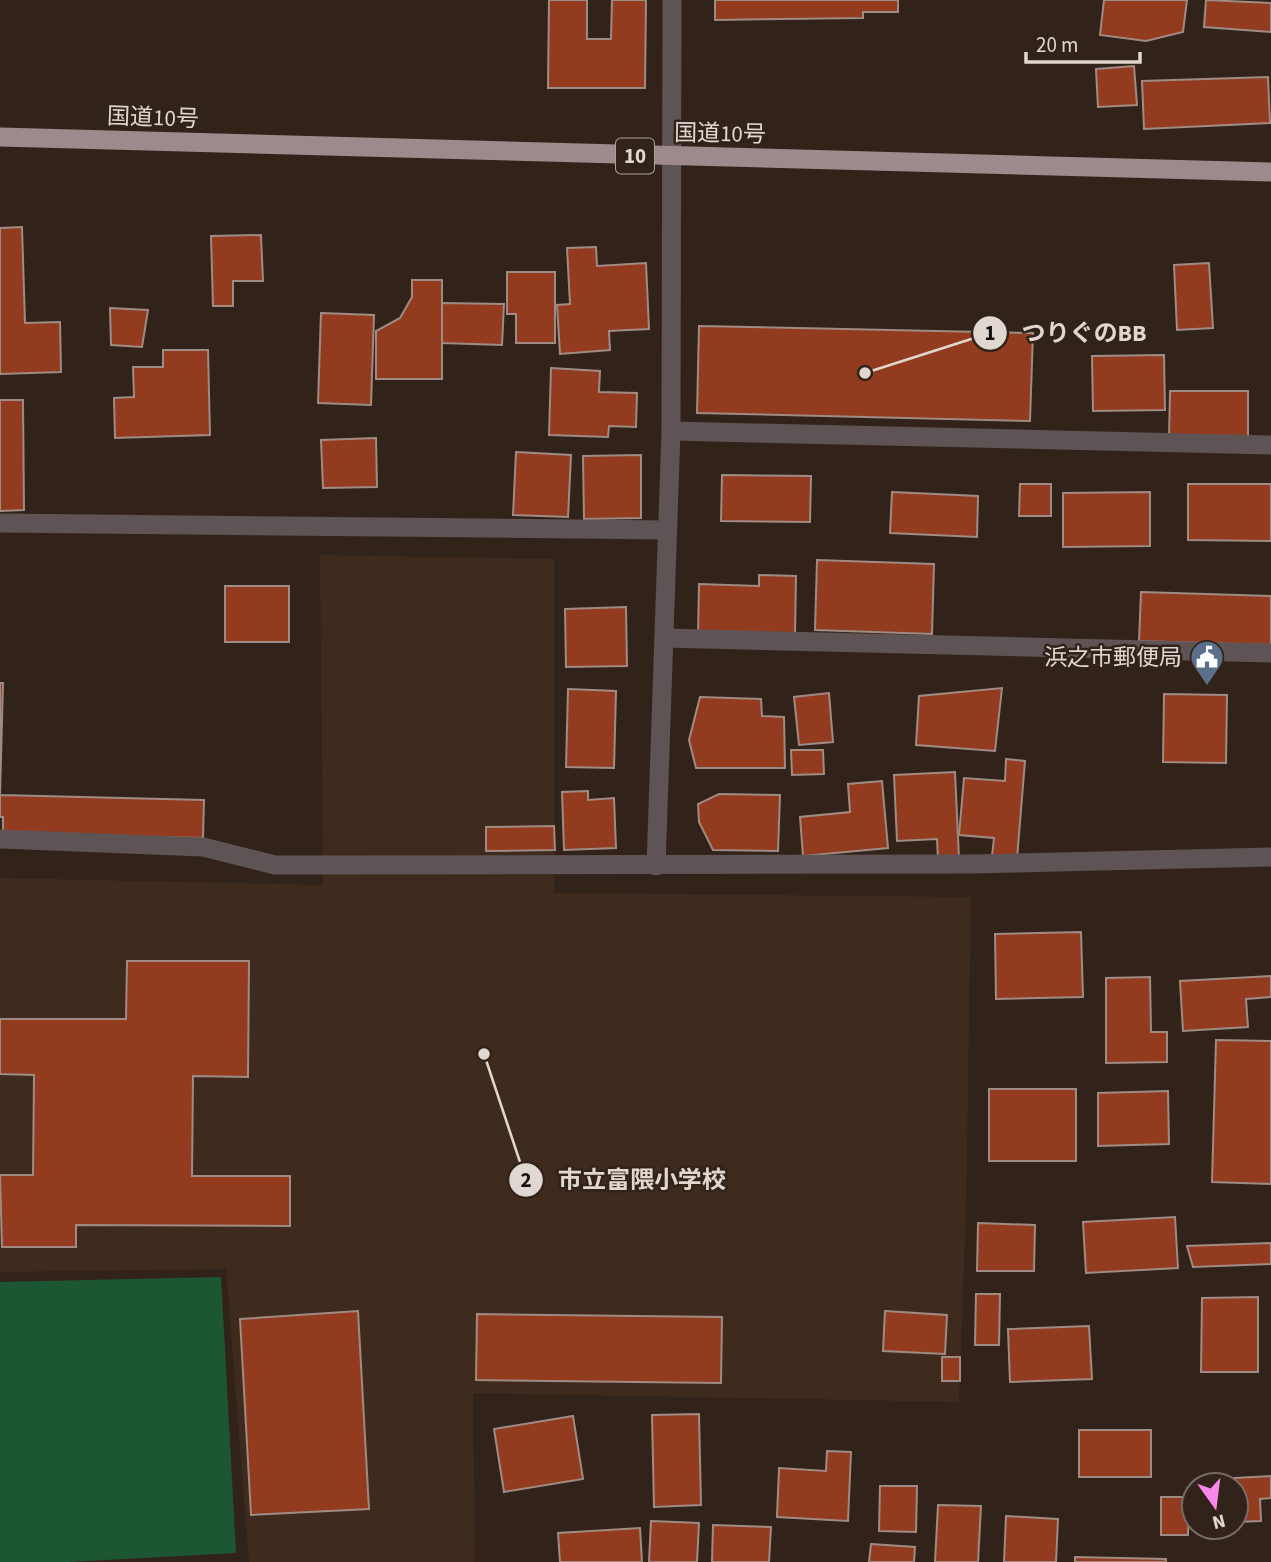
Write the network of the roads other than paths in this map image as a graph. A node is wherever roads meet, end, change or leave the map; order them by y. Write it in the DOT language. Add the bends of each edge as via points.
graph roads {
  1 [pos="672,0"];
  2 [pos="0,137"];
  3 [pos="671,157"];
  4 [pos="1271,172"];
  5 [pos="671,432"];
  6 [pos="1271,444"];
  7 [pos="0,523"];
  8 [pos="667,530"];
  9 [pos="663,638"];
  10 [pos="1271,653"];
  11 [pos="0,839"];
  12 [pos="1271,857"];
  13 [pos="656,866"];
  1 -- 3 [label="street"];
  2 -- 3 [label="highway, 国道10号 / 10"];
  3 -- 4 [label="highway, 国道10号 / 10"];
  3 -- 5 [label="street"];
  5 -- 6 [label="street"];
  5 -- 8 [label="street"];
  7 -- 8 [label="street"];
  8 -- 9 [label="street"];
  9 -- 10 [label="street"];
  9 -- 13 [label="street"];
  11 -- 13 [label="street" via="203,847 275,865"];
  12 -- 13 [label="street"];
}
